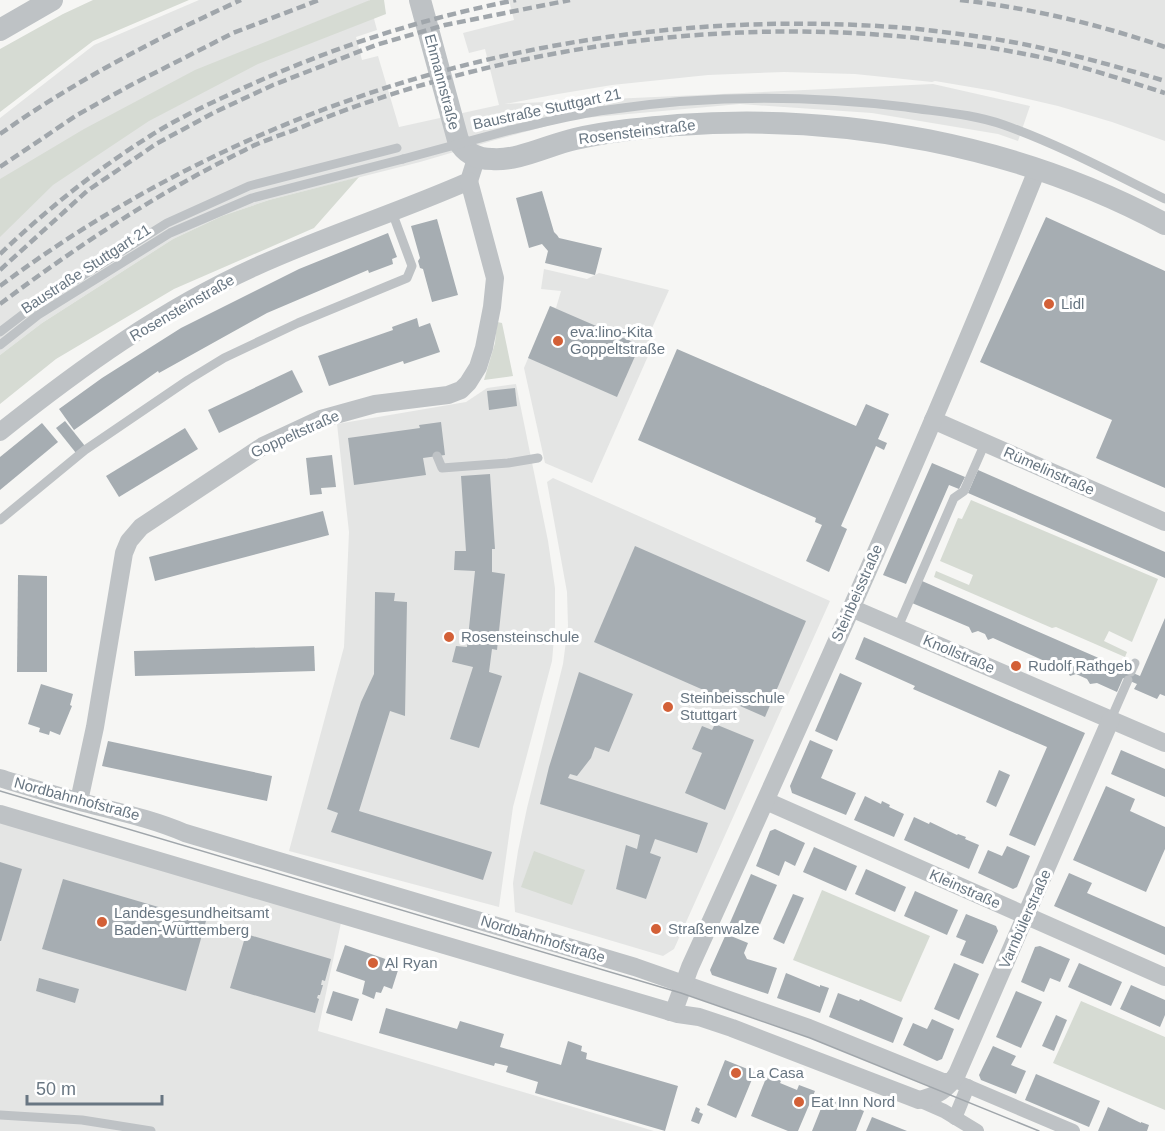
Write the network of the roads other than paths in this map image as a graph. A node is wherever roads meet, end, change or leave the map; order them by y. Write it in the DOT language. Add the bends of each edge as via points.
graph roads {
  1 [pos="52,0"];
  2 [pos="420,0"];
  3 [pos="0,30"];
  4 [pos="397,148"];
  5 [pos="477,156"];
  6 [pos="1037,170"];
  7 [pos="470,181"];
  8 [pos="1165,200"];
  9 [pos="392,212"];
  10 [pos="1165,224"];
  11 [pos="0,332"];
  12 [pos="0,345"];
  13 [pos="933,420"];
  14 [pos="0,432"];
  15 [pos="986,442"];
  16 [pos="437,456"];
  17 [pos="538,458"];
  18 [pos="0,520"];
  19 [pos="1165,522"];
  20 [pos="851,608"];
  21 [pos="898,627"];
  22 [pos="1132,672"];
  23 [pos="1111,719"];
  24 [pos="1165,743"];
  25 [pos="0,778"];
  26 [pos="79,801"];
  27 [pos="766,801"];
  28 [pos="0,814"];
  29 [pos="1027,916"];
  30 [pos="1165,977"];
  31 [pos="684,983"];
  32 [pos="670,1012"];
  33 [pos="961,1083"];
  34 [pos="918,1100"];
  35 [pos="0,1115"];
  36 [pos="955,1118"];
  37 [pos="151,1131"];
  38 [pos="976,1131"];
  39 [pos="1073,1131"];
  1 -- 3 [label="street"];
  2 -- 5 [label="street, Ehmannstraße" via="458,140 465,150"];
  4 -- 11 [label="lane, Baustraße Stuttgart 21" via="249,186 167,223 51,295"];
  5 -- 6 [label="street, Rosensteinstraße" via="507,158 575,139 635,130 774,123 889,134 973,151"];
  5 -- 7 [label="street"];
  6 -- 10 [label="street, Rosensteinstraße"];
  6 -- 13 [label="street, Steinbeisstraße"];
  7 -- 9 [label="street, Rosensteinstraße"];
  7 -- 26 [label="street, Goppeltstraße" via="495,278 484,348 468,383 448,395 375,404 311,424 262,446 141,527 124,553"];
  8 -- 12 [label="lane, Baustraße Stuttgart 21, bridge" via="1072,154 1003,125 963,115 812,100 707,99 606,110 510,130 252,198 170,233 38,315"];
  9 -- 14 [label="street, Rosensteinstraße" via="253,268 184,304 77,373"];
  9 -- 18 [label="lane" via="412,266 407,278 224,358 85,450"];
  13 -- 15 [label="street, Rümelinstraße"];
  13 -- 20 [label="street, Steinbeisstraße"];
  15 -- 19 [label="street, Rümelinstraße"];
  15 -- 21 [label="lane" via="964,491 954,498"];
  16 -- 17 [label="lane" via="442,468"];
  20 -- 21 [label="street, Knollstraße"];
  20 -- 27 [label="street, Steinbeisstraße"];
  21 -- 23 [label="street, Knollstraße"];
  22 -- 23 [label="lane"];
  23 -- 24 [label="street, Knollstraße"];
  23 -- 29 [label="street, Varnbülerstraße"];
  25 -- 26 [label="street, Nordbahnhofstraße"];
  26 -- 31 [label="street, Nordbahnhofstraße" via="133,814"];
  27 -- 29 [label="street, Kleinstraße"];
  27 -- 31 [label="street, Steinbeisstraße"];
  28 -- 32 [label="street"];
  29 -- 30 [label="street, Kleinstraße"];
  29 -- 33 [label="street, Varnbülerstraße"];
  31 -- 32 [label="street, Steinbeisstraße"];
  31 -- 33 [label="street, Nordbahnhofstraße" via="943,1082"];
  32 -- 34 [label="street" via="732,1028"];
  33 -- 34 [label="street"];
  33 -- 36 [label="street"];
  33 -- 39 [label="street, Nordbahnhofstraße"];
  34 -- 36 [label="street"];
  35 -- 37 [label="lane" via="82,1120"];
  36 -- 38 [label="street"];
}
